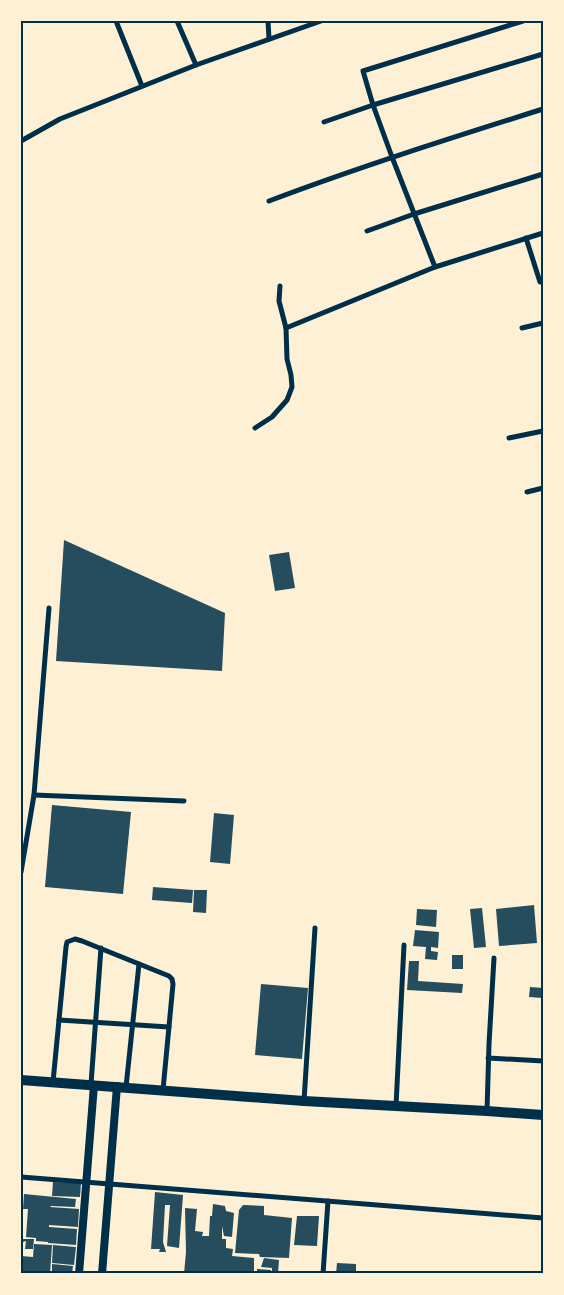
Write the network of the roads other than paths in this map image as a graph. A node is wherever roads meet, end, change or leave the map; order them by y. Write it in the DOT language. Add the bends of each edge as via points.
graph roads {
  1 [pos="116,21"];
  2 [pos="177,21"];
  3 [pos="268,21"];
  4 [pos="321,21"];
  5 [pos="523,21"];
  6 [pos="269,40"];
  7 [pos="543,54"];
  8 [pos="196,65"];
  9 [pos="142,86"];
  10 [pos="373,105"];
  11 [pos="543,109"];
  12 [pos="324,122"];
  13 [pos="21,141"];
  14 [pos="392,157"];
  15 [pos="543,174"];
  16 [pos="269,201"];
  17 [pos="414,214"];
  18 [pos="366,231"];
  19 [pos="543,233"];
  20 [pos="526,238"];
  21 [pos="435,267"];
  22 [pos="540,282"];
  23 [pos="280,286"];
  24 [pos="543,322"];
  25 [pos="286,328"];
  26 [pos="522,328"];
  27 [pos="255,428"];
  28 [pos="543,431"];
  29 [pos="509,438"];
  30 [pos="543,488"];
  31 [pos="527,492"];
  32 [pos="49,608"];
  33 [pos="34,795"];
  34 [pos="184,801"];
  35 [pos="21,872"];
  36 [pos="315,928"];
  37 [pos="404,945"];
  38 [pos="101,948"];
  39 [pos="494,958"];
  40 [pos="139,964"];
  41 [pos="59,1020"];
  42 [pos="96,1022"];
  43 [pos="133,1025"];
  44 [pos="169,1027"];
  45 [pos="488,1058"];
  46 [pos="543,1061"];
  47 [pos="21,1080"];
  48 [pos="53,1082"];
  49 [pos="92,1085"];
  50 [pos="122,1087"];
  51 [pos="163,1090"];
  52 [pos="304,1100"];
  53 [pos="396,1106"];
  54 [pos="487,1111"];
  55 [pos="543,1115"];
  56 [pos="21,1177"];
  57 [pos="86,1182"];
  58 [pos="110,1184"];
  59 [pos="328,1201"];
  60 [pos="543,1218"];
  61 [pos="79,1274"];
  62 [pos="102,1274"];
  63 [pos="323,1274"];
  1 -- 9 [label="street"];
  2 -- 8 [label="street"];
  3 -- 6 [label="street"];
  4 -- 6 [label="street"];
  5 -- 10 [label="street" via="363,71"];
  6 -- 8 [label="street"];
  7 -- 10 [label="street"];
  8 -- 9 [label="street"];
  9 -- 13 [label="street" via="60,119"];
  10 -- 12 [label="street"];
  10 -- 14 [label="street"];
  11 -- 14 [label="street"];
  14 -- 16 [label="street"];
  14 -- 17 [label="street"];
  15 -- 17 [label="street"];
  17 -- 18 [label="street"];
  17 -- 21 [label="street"];
  19 -- 20 [label="street"];
  20 -- 21 [label="street"];
  20 -- 22 [label="street"];
  21 -- 25 [label="street"];
  23 -- 25 [label="street" via="279,301"];
  24 -- 26 [label="street"];
  25 -- 27 [label="street" via="292,387 287,400 272,417"];
  28 -- 29 [label="street"];
  30 -- 31 [label="street"];
  32 -- 33 [label="street"];
  33 -- 34 [label="street"];
  33 -- 35 [label="street"];
  36 -- 52 [label="street"];
  37 -- 53 [label="street"];
  38 -- 40 [label="street"];
  38 -- 41 [label="street" via="75,939 67,942"];
  38 -- 42 [label="street"];
  39 -- 45 [label="street"];
  40 -- 43 [label="street"];
  40 -- 44 [label="street" via="172,979"];
  41 -- 42 [label="street"];
  41 -- 48 [label="street"];
  42 -- 43 [label="street"];
  42 -- 49 [label="street"];
  43 -- 44 [label="street"];
  43 -- 50 [label="street"];
  44 -- 51 [label="street"];
  45 -- 46 [label="street"];
  45 -- 54 [label="street"];
  47 -- 48 [label="main road"];
  48 -- 49 [label="main road"];
  49 -- 50 [label="main road"];
  49 -- 57 [label="street"];
  50 -- 51 [label="main road"];
  50 -- 58 [label="street"];
  51 -- 52 [label="main road"];
  52 -- 53 [label="main road"];
  53 -- 54 [label="main road"];
  54 -- 55 [label="main road"];
  56 -- 57 [label="street"];
  57 -- 58 [label="street"];
  57 -- 61 [label="street"];
  58 -- 59 [label="street"];
  58 -- 62 [label="street"];
  59 -- 60 [label="street"];
  59 -- 63 [label="street"];
}
